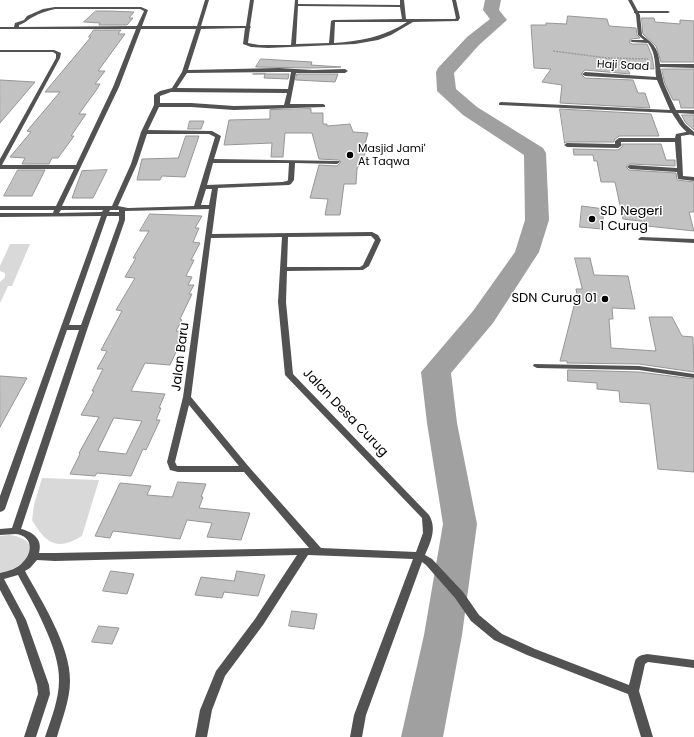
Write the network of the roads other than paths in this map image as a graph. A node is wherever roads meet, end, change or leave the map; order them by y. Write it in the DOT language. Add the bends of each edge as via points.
graph roads {
  1 [pos="207,0"];
  2 [pos="252,0"];
  3 [pos="402,0"];
  4 [pos="454,0"];
  5 [pos="630,0"];
  6 [pos="296,2"];
  7 [pos="403,6"];
  8 [pos="636,12"];
  9 [pos="668,12"];
  10 [pos="404,21"];
  11 [pos="411,21"];
  12 [pos="199,27"];
  13 [pos="249,27"];
  14 [pos="0,28"];
  15 [pos="16,28"];
  16 [pos="138,28"];
  17 [pos="632,42"];
  18 [pos="649,42"];
  19 [pos="331,44"];
  20 [pos="293,46"];
  21 [pos="0,51"];
  22 [pos="657,62"];
  23 [pos="694,66"];
  24 [pos="294,71"];
  25 [pos="344,71"];
  26 [pos="185,72"];
  27 [pos="585,74"];
  28 [pos="660,78"];
  29 [pos="171,90"];
  30 [pos="289,91"];
  31 [pos="501,104"];
  32 [pos="157,105"];
  33 [pos="286,106"];
  34 [pos="323,106"];
  35 [pos="675,111"];
  36 [pos="694,112"];
  37 [pos="144,132"];
  38 [pos="692,134"];
  39 [pos="678,140"];
  40 [pos="567,145"];
  41 [pos="211,161"];
  42 [pos="292,162"];
  43 [pos="337,162"];
  44 [pos="0,166"];
  45 [pos="78,166"];
  46 [pos="630,167"];
  47 [pos="680,170"];
  48 [pos="694,179"];
  49 [pos="216,186"];
  50 [pos="202,187"];
  51 [pos="197,207"];
  52 [pos="212,207"];
  53 [pos="0,208"];
  54 [pos="58,208"];
  55 [pos="109,210"];
  56 [pos="124,211"];
  57 [pos="0,215"];
  58 [pos="55,215"];
  59 [pos="209,236"];
  60 [pos="285,236"];
  61 [pos="641,239"];
  62 [pos="694,241"];
  63 [pos="283,269"];
  64 [pos="84,327"];
  65 [pos="64,328"];
  66 [pos="537,366"];
  67 [pos="694,376"];
  68 [pos="187,397"];
  69 [pos="246,469"];
  70 [pos="0,509"];
  71 [pos="16,531"];
  72 [pos="0,532"];
  73 [pos="305,551"];
  74 [pos="318,551"];
  75 [pos="34,556"];
  76 [pos="419,556"];
  77 [pos="20,570"];
  78 [pos="0,577"];
  79 [pos="0,581"];
  80 [pos="694,664"];
  81 [pos="633,691"];
  82 [pos="30,737"];
  83 [pos="51,737"];
  84 [pos="201,737"];
  85 [pos="356,737"];
  86 [pos="647,737"];
  1 -- 12 [label="street"];
  2 -- 13 [label="street"];
  3 -- 7 [label="street"];
  4 -- 11 [label="street" via="458,19"];
  5 -- 8 [label="street"];
  6 -- 7 [label="street"];
  6 -- 20 [label="street"];
  7 -- 10 [label="street"];
  8 -- 9 [label="street"];
  8 -- 18 [label="street" via="639,33"];
  10 -- 11 [label="street"];
  10 -- 19 [label="street" via="333,21"];
  11 -- 19 [label="street" via="389,35 373,40 353,44"];
  12 -- 13 [label="street"];
  12 -- 16 [label="street"];
  12 -- 26 [label="street"];
  13 -- 20 [label="street" via="245,44 247,45"];
  14 -- 15 [label="street"];
  15 -- 16 [label="street"];
  15 -- 16 [label="street" via="17,24 26,22 29,17 49,9 144,9 146,10"];
  16 -- 45 [label="street" via="116,87"];
  17 -- 18 [label="street"];
  18 -- 22 [label="street"];
  19 -- 20 [label="street"];
  21 -- 44 [label="street" via="59,52"];
  22 -- 23 [label="street"];
  22 -- 28 [label="street"];
  24 -- 25 [label="street"];
  24 -- 26 [label="street"];
  24 -- 30 [label="street"];
  26 -- 29 [label="street" via="176,87"];
  27 -- 28 [label="street, Haji Saad"];
  28 -- 35 [label="street"];
  29 -- 30 [label="street"];
  29 -- 32 [label="street" via="157,95"];
  30 -- 33 [label="street"];
  31 -- 35 [label="street"];
  32 -- 33 [label="street" via="234,108"];
  32 -- 37 [label="street"];
  33 -- 34 [label="street"];
  35 -- 36 [label="street"];
  35 -- 38 [label="street" via="684,127"];
  37 -- 41 [label="street" via="216,134 218,136"];
  37 -- 55 [label="street" via="134,164"];
  38 -- 39 [label="street" via="679,134"];
  39 -- 40 [label="street" via="619,140 618,146"];
  39 -- 47 [label="street"];
  41 -- 42 [label="street"];
  41 -- 50 [label="street"];
  42 -- 43 [label="street"];
  42 -- 49 [label="street" via="289,183"];
  44 -- 45 [label="street"];
  45 -- 54 [label="street"];
  46 -- 47 [label="street"];
  47 -- 48 [label="street" via="680,178"];
  49 -- 50 [label="street"];
  49 -- 52 [label="street, Jalan Baru"];
  50 -- 51 [label="street"];
  51 -- 52 [label="street"];
  51 -- 56 [label="street"];
  52 -- 59 [label="street, Jalan Baru"];
  53 -- 54 [label="street"];
  54 -- 55 [label="street"];
  54 -- 58 [label="street"];
  55 -- 56 [label="street"];
  55 -- 56 [label="street"];
  55 -- 58 [label="street"];
  55 -- 65 [label="street"];
  56 -- 64 [label="street"];
  57 -- 58 [label="street"];
  59 -- 60 [label="street"];
  59 -- 68 [label="street, Jalan Baru"];
  60 -- 63 [label="street, Jalan Desa Curug"];
  60 -- 63 [label="street" via="372,234 378,240 366,266 361,269"];
  61 -- 62 [label="street"];
  63 -- 76 [label="street, Jalan Desa Curug" via="282,302 289,375 426,517 430,525 429,534"];
  64 -- 65 [label="street"];
  64 -- 71 [label="street"];
  65 -- 70 [label="street"];
  66 -- 67 [label="street" via="639,368"];
  68 -- 69 [label="street, Jalan Baru"];
  68 -- 69 [label="street, Jalan Baru" via="171,462 173,468"];
  69 -- 74 [label="street, Jalan Baru"];
  71 -- 72 [label="street"];
  71 -- 75 [label="street" via="34,540"];
  73 -- 74 [label="street"];
  73 -- 75 [label="street"];
  73 -- 84 [label="street" via="259,622 220,674 206,710"];
  74 -- 76 [label="street"];
  75 -- 77 [label="street"];
  76 -- 81 [label="street" via="429,562 459,595 475,618 498,637"];
  76 -- 85 [label="street, Jalan Desa Curug" via="360,715"];
  77 -- 78 [label="street"];
  77 -- 83 [label="street" via="48,626 63,664 65,680 62,700"];
  79 -- 82 [label="street" via="21,620 43,685 44,694"];
  80 -- 81 [label="street" via="647,658 640,661"];
  81 -- 86 [label="street"];
}
